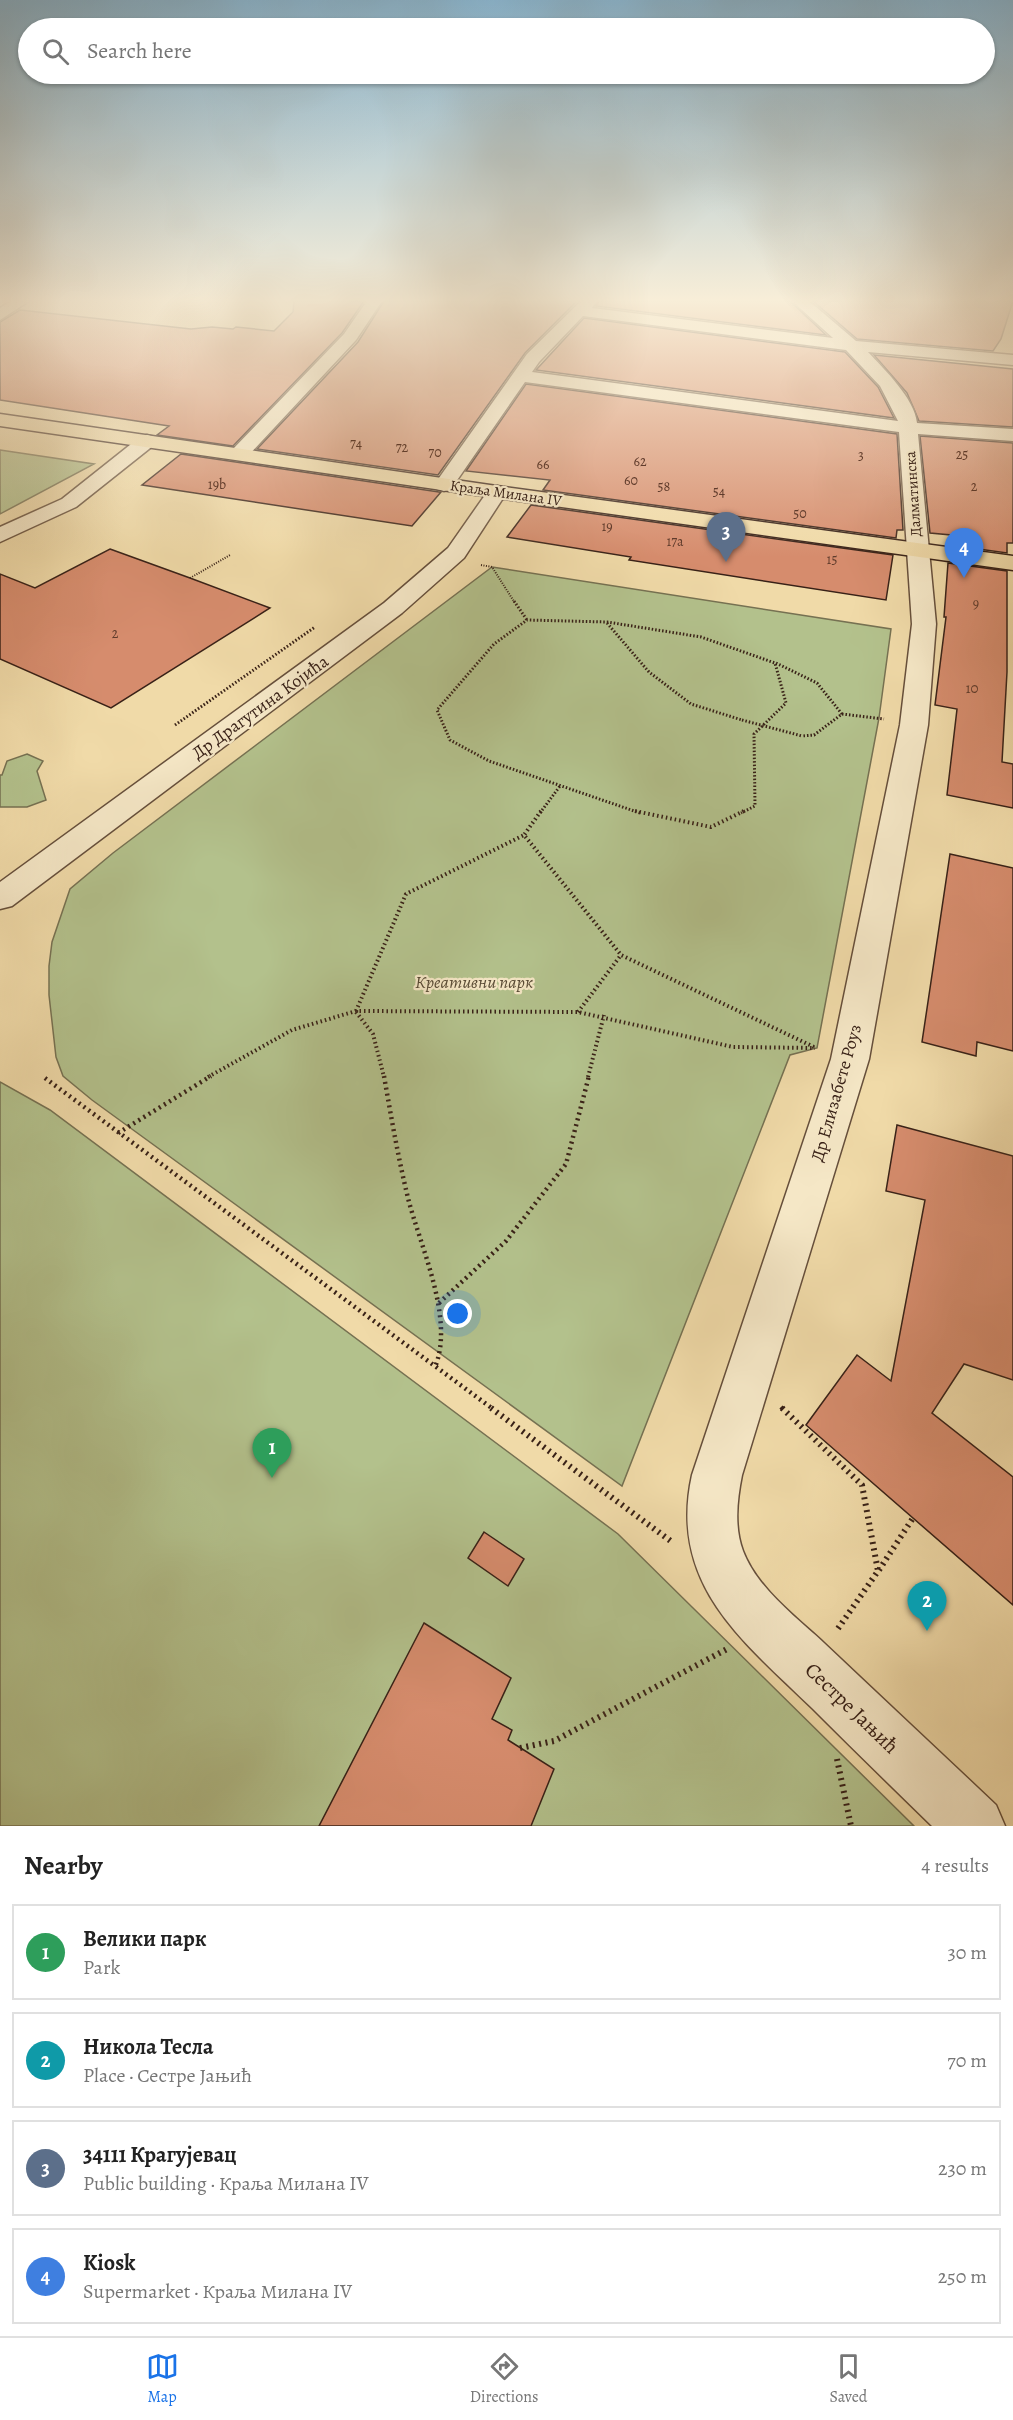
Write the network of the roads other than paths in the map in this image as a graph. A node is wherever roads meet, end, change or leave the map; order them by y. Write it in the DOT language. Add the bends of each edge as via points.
graph roads {
  1 [pos="304,386"];
  2 [pos="513,386"];
  3 [pos="596,386"];
  4 [pos="888,386"];
  5 [pos="0,420"];
  6 [pos="909,428"];
  7 [pos="1013,435"];
  8 [pos="147,441"];
  9 [pos="239,454"];
  10 [pos="444,485"];
  11 [pos="497,492"];
  12 [pos="0,535"];
  13 [pos="918,550"];
  14 [pos="1013,563"];
  15 [pos="0,898"];
  16 [pos="733,1587"];
  17 [pos="975,1826"];
  1 -- 9 [label="street"];
  2 -- 10 [label="street"];
  3 -- 6 [label="street"];
  4 -- 6 [label="street, Далматинска" via="907,417"];
  5 -- 8 [label="main road, Краља Милана IV"];
  6 -- 7 [label="street"];
  6 -- 13 [label="street, Далматинска"];
  8 -- 9 [label="main road, Краља Милана IV"];
  8 -- 12 [label="street" via="69,503"];
  9 -- 10 [label="main road, Краља Милана IV"];
  10 -- 11 [label="main road, Краља Милана IV"];
  11 -- 13 [label="main road, Краља Милана IV"];
  11 -- 15 [label="street, Др Драгутина Којића" via="456,553 393,608"];
  13 -- 14 [label="main road, Краља Милана IV"];
  13 -- 16 [label="street, Др Елизабете Роуз" via="924,624 914,725 850,1059 711,1500 716,1551"];
  16 -- 17 [label="street, Сестре Јањић" via="769,1627"];
}
